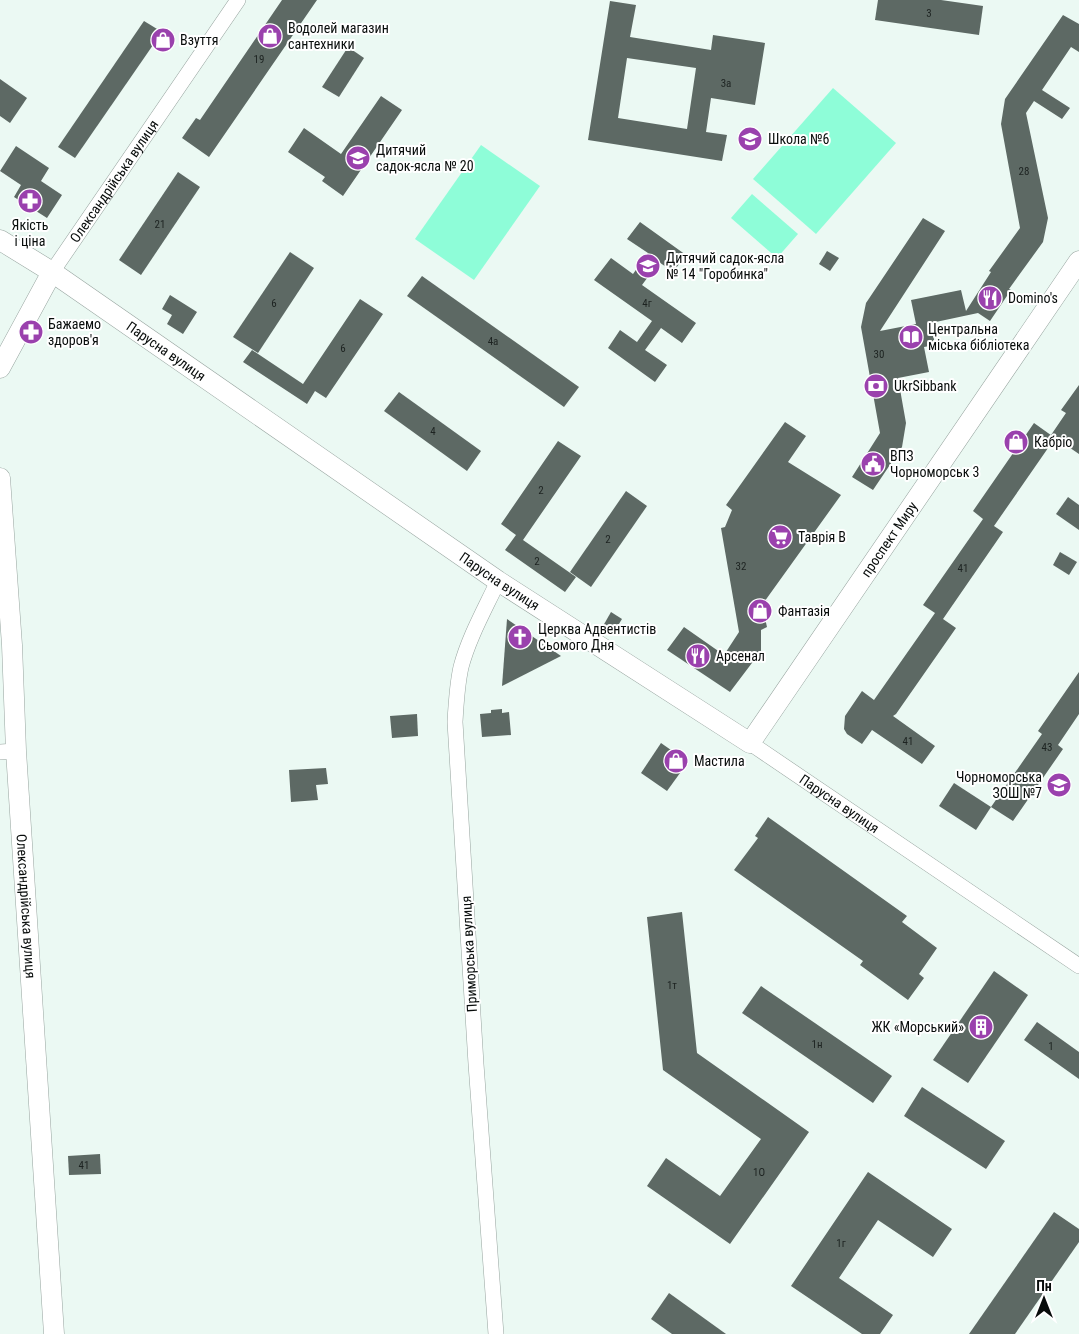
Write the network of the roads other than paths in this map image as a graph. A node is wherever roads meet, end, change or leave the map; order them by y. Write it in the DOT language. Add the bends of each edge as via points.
graph roads {
  1 [pos="238,0"];
  2 [pos="0,240"];
  3 [pos="1079,261"];
  4 [pos="52,272"];
  5 [pos="0,368"];
  6 [pos="0,478"];
  7 [pos="498,581"];
  8 [pos="750,743"];
  9 [pos="8,752"];
  10 [pos="1079,966"];
  11 [pos="54,1334"];
  12 [pos="496,1334"];
  1 -- 4 [label="street, Олександрійська вулиця"];
  2 -- 4 [label="street, Парусна вулиця"];
  3 -- 8 [label="street, проспект Миру"];
  4 -- 5 [label="street, Олександрійська вулиця"];
  4 -- 7 [label="street, Парусна вулиця"];
  6 -- 9 [label="street, Олександрійська вулиця" via="12,645"];
  7 -- 8 [label="street, Парусна вулиця"];
  7 -- 12 [label="street, Приморська вулиця" via="461,668 455,722"];
  8 -- 10 [label="street, Парусна вулиця"];
  9 -- 11 [label="street, Олександрійська вулиця"];
}
